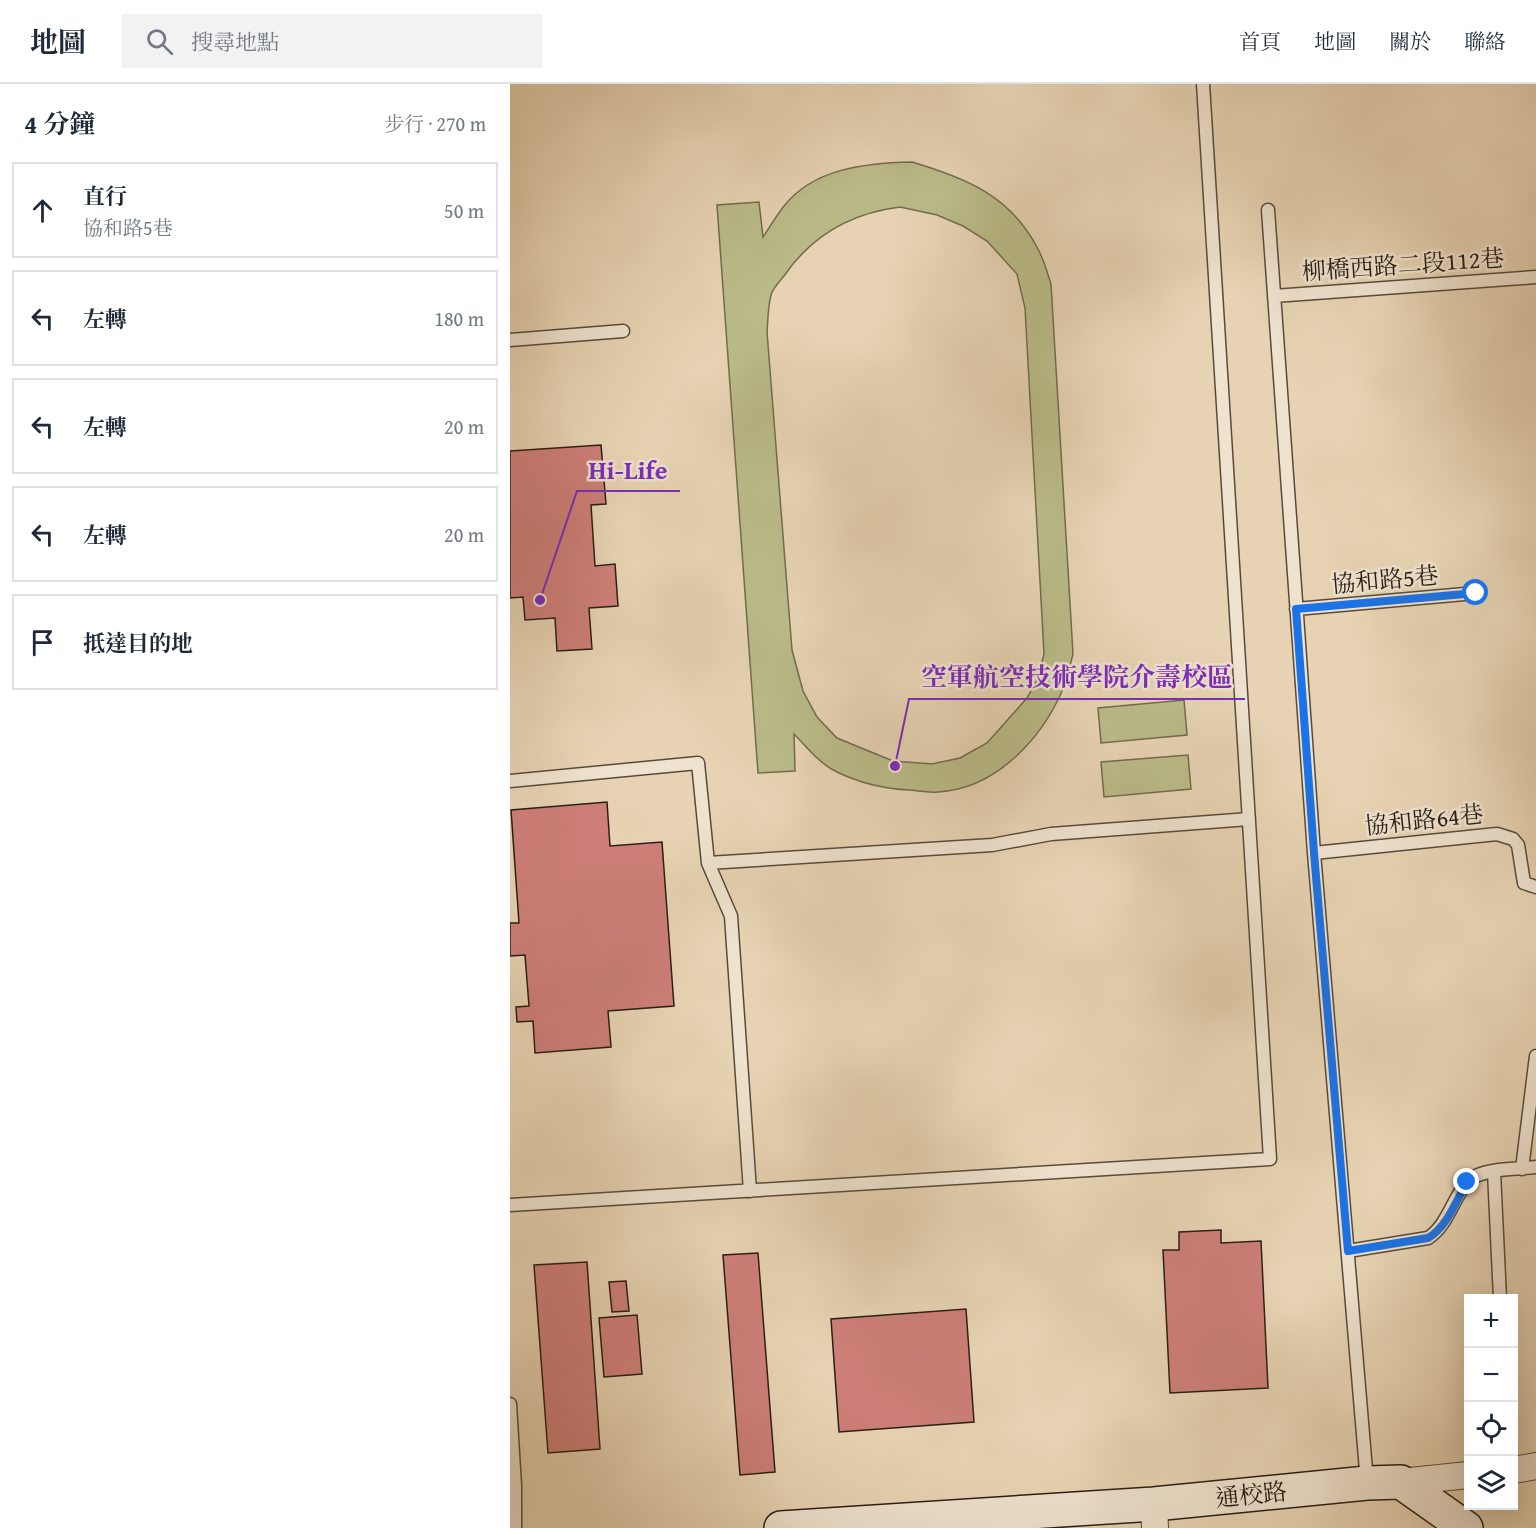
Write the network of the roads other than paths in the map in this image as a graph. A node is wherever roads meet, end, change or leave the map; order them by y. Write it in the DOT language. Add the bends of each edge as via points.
graph roads {
  1 [pos="1203,84"];
  2 [pos="1268,210"];
  3 [pos="1536,277"];
  4 [pos="1274,296"];
  5 [pos="623,331"];
  6 [pos="510,340"];
  7 [pos="1476,593"];
  8 [pos="1296,609"];
  9 [pos="510,781"];
  10 [pos="1249,819"];
  11 [pos="1314,853"];
  12 [pos="708,863"];
  13 [pos="1536,887"];
  14 [pos="1536,1056"];
  15 [pos="1536,1167"];
  16 [pos="1522,1169"];
  17 [pos="1494,1172"];
  18 [pos="750,1191"];
  19 [pos="510,1205"];
  20 [pos="1348,1251"];
  21 [pos="1500,1294"];
  22 [pos="510,1404"];
  23 [pos="1536,1466"];
  24 [pos="1518,1469"];
  25 [pos="1464,1475"];
  26 [pos="1401,1482"];
  27 [pos="1367,1483"];
  28 [pos="1155,1516"];
  29 [pos="885,1525"];
  30 [pos="515,1528"];
  31 [pos="781,1528"];
  32 [pos="1466,1528"];
  1 -- 10 [label="lane"];
  2 -- 4 [label="lane"];
  3 -- 4 [label="lane, 柳橋西路二段112巷"];
  4 -- 8 [label="lane"];
  5 -- 6 [label="lane"];
  7 -- 8 [label="lane, 協和路5巷"];
  8 -- 11 [label="lane"];
  9 -- 12 [label="lane" via="698,763"];
  10 -- 12 [label="lane" via="1051,834 992,845"];
  10 -- 18 [label="lane" via="1270,1159"];
  11 -- 13 [label="lane, 協和路64巷" via="1497,834 1518,845 1524,883"];
  11 -- 20 [label="lane"];
  12 -- 18 [label="lane" via="731,916"];
  14 -- 16 [label="lane"];
  15 -- 16 [label="lane"];
  16 -- 17 [label="lane"];
  17 -- 20 [label="lane" via="1467,1182 1436,1234"];
  17 -- 21 [label="lane"];
  18 -- 19 [label="lane"];
  20 -- 27 [label="lane"];
  22 -- 30 [label="lane"];
  23 -- 24 [label="street"];
  25 -- 26 [label="street, 通校路"];
  26 -- 27 [label="street, 通校路"];
  26 -- 32 [label="street"];
  27 -- 28 [label="street, 通校路"];
  28 -- 29 [label="street, 通校路"];
  29 -- 31 [label="street, 通校路"];
}
